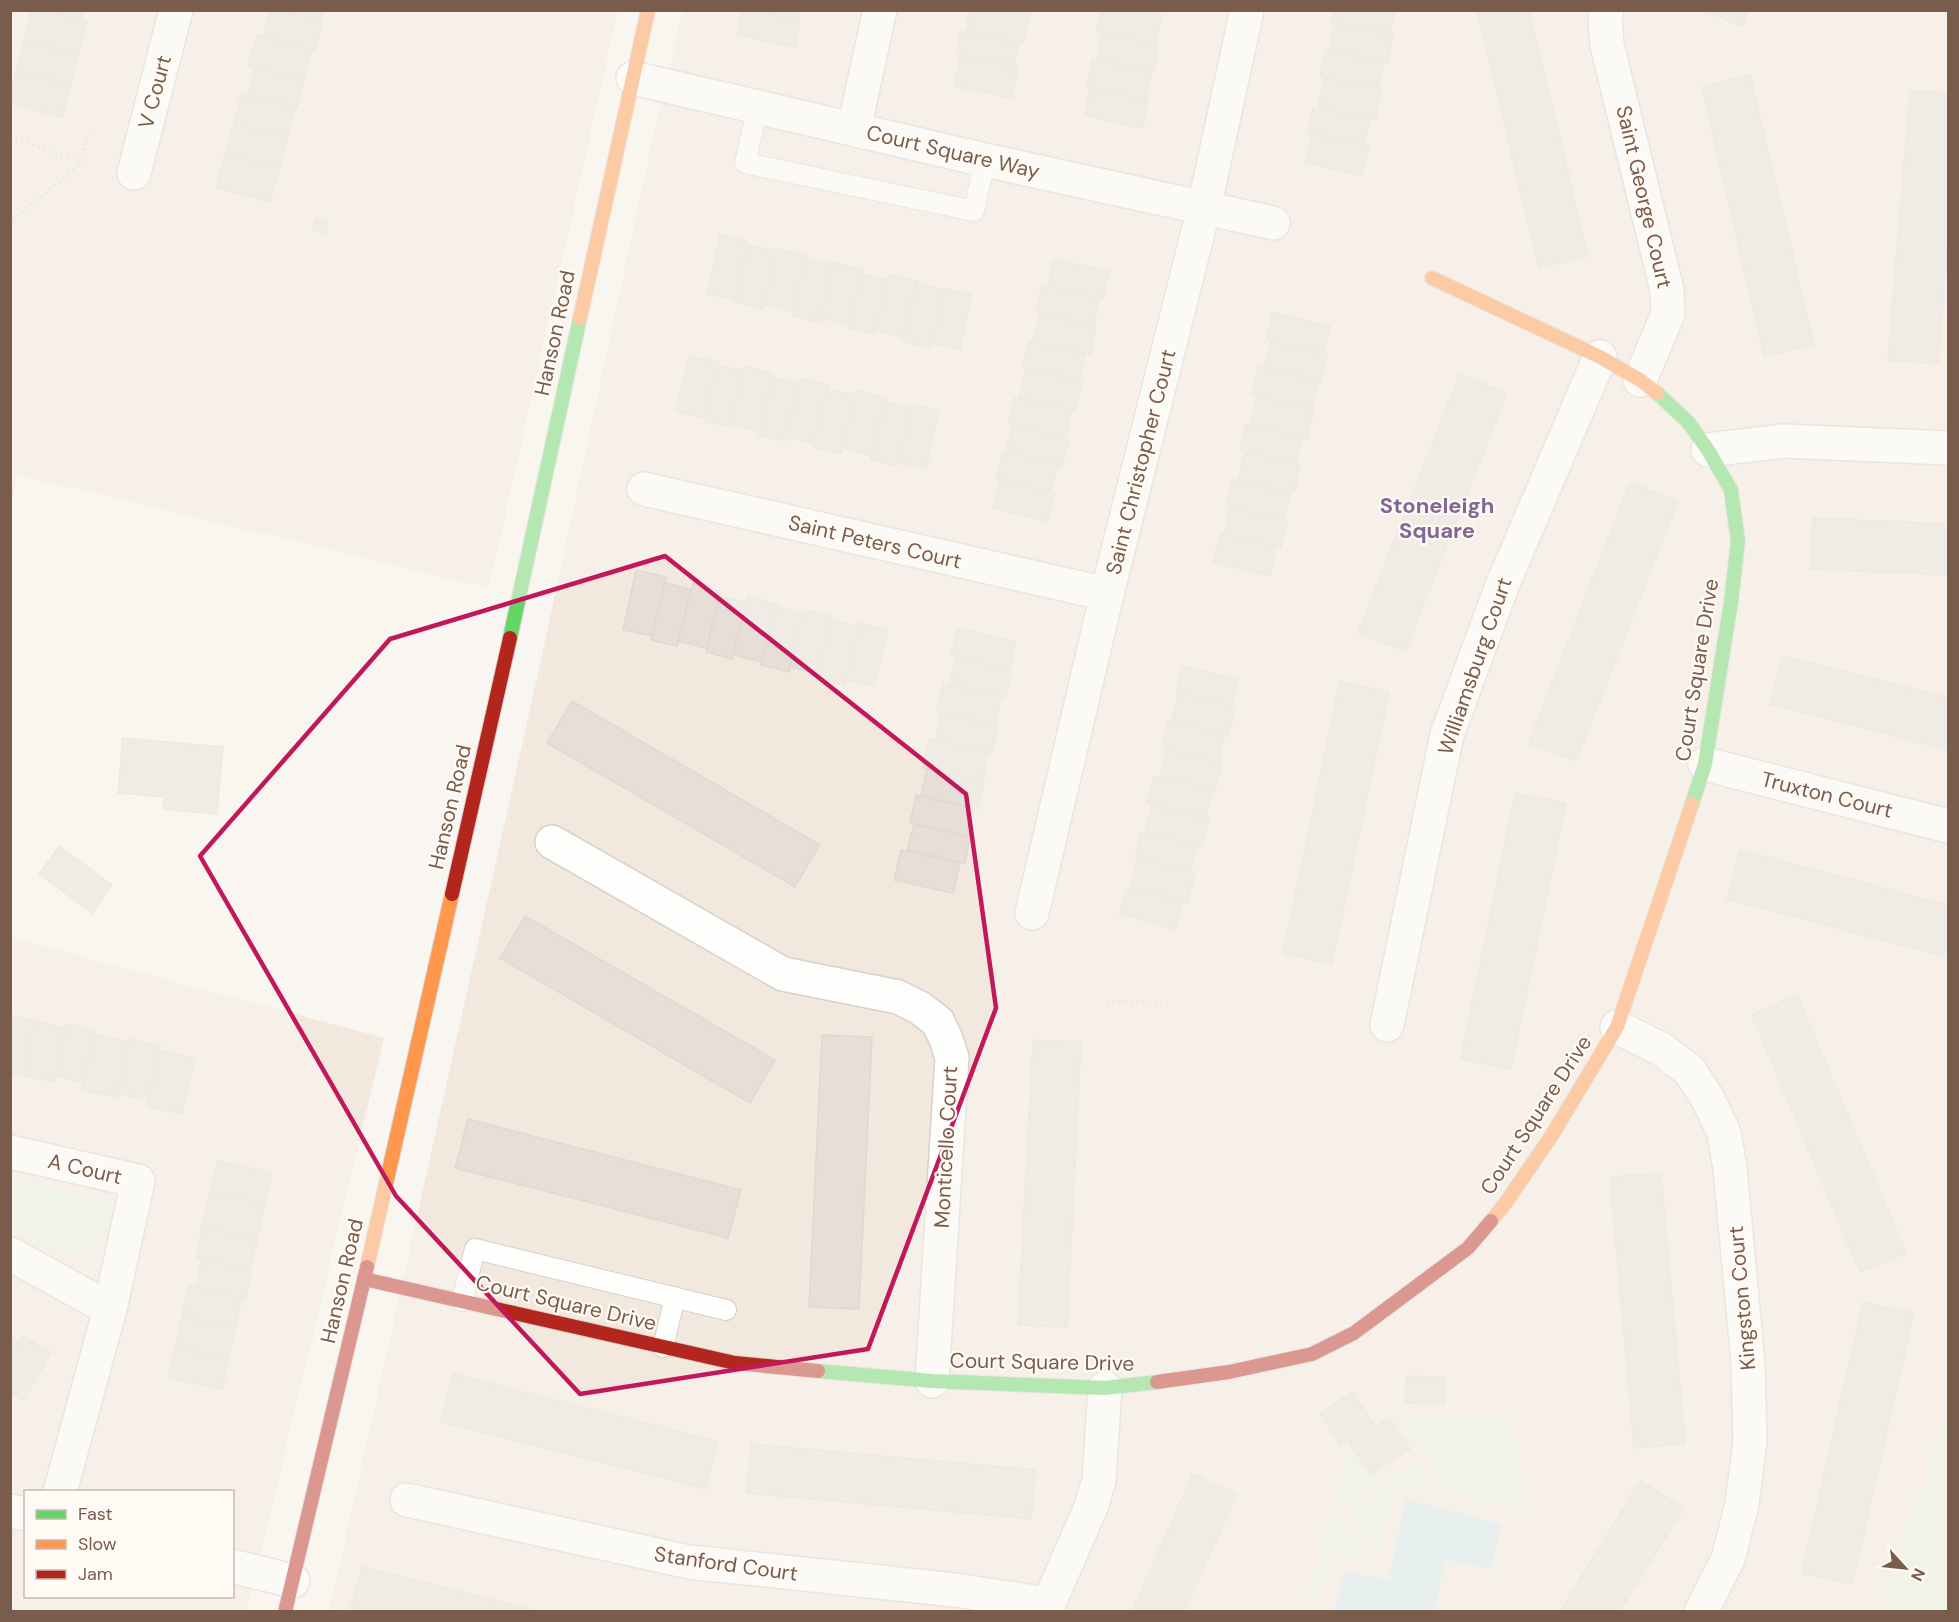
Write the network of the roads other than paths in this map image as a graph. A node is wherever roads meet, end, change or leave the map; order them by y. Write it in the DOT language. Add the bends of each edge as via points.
graph roads {
  1 [pos="176,10"];
  2 [pos="648,10"];
  3 [pos="880,10"];
  4 [pos="1247,10"];
  5 [pos="1607,10"];
  6 [pos="633,78"];
  7 [pos="758,107"];
  8 [pos="854,129"];
  9 [pos="985,160"];
  10 [pos="134,173"];
  11 [pos="1204,208"];
  12 [pos="1273,223"];
  13 [pos="1432,279"];
  14 [pos="1600,357"];
  15 [pos="1640,381"];
  16 [pos="1948,448"];
  17 [pos="1708,450"];
  18 [pos="644,489"];
  19 [pos="1107,594"];
  20 [pos="1705,764"];
  21 [pos="1948,826"];
  22 [pos="552,842"];
  23 [pos="1032,913"];
  24 [pos="1387,1025"];
  25 [pos="1617,1027"];
  26 [pos="10,1152"];
  27 [pos="10,1254"];
  28 [pos="364,1279"];
  29 [pos="675,1297"];
  30 [pos="462,1301"];
  31 [pos="111,1309"];
  32 [pos="726,1310"];
  33 [pos="663,1347"];
  34 [pos="932,1381"];
  35 [pos="1105,1388"];
  36 [pos="60,1490"];
  37 [pos="407,1500"];
  38 [pos="234,1567"];
  39 [pos="289,1596"];
  40 [pos="1046,1608"];
  41 [pos="1701,1611"];
  1 -- 10 [label="street, V Court"];
  2 -- 6 [label="street, Hanson Road"];
  3 -- 8 [label="street"];
  4 -- 11 [label="street, Saint Christopher Court"];
  5 -- 15 [label="street, Saint George Court" via="1607,45 1667,290 1668,314"];
  6 -- 7 [label="street, Court Square Way"];
  6 -- 28 [label="street, Hanson Road"];
  7 -- 8 [label="street, Court Square Way"];
  7 -- 9 [label="lane" via="745,163 974,211"];
  8 -- 9 [label="street, Court Square Way"];
  9 -- 11 [label="street, Court Square Way"];
  11 -- 12 [label="street, Court Square Way"];
  11 -- 19 [label="street, Saint Christopher Court"];
  13 -- 14 [label="street, Court Square Drive"];
  14 -- 15 [label="street, Court Square Drive"];
  14 -- 24 [label="street, Williamsburg Court" via="1502,586 1447,735"];
  15 -- 17 [label="street, Court Square Drive" via="1688,422"];
  16 -- 17 [label="street" via="1784,441"];
  17 -- 20 [label="street, Court Square Drive" via="1731,490 1738,541"];
  18 -- 19 [label="street, Saint Peters Court"];
  19 -- 23 [label="street, Saint Christopher Court"];
  20 -- 21 [label="street, Truxton Court"];
  20 -- 25 [label="street, Court Square Drive"];
  22 -- 34 [label="street, Monticello Court" via="783,974 898,997 938,1022 952,1058"];
  25 -- 35 [label="street, Court Square Drive" via="1508,1201 1468,1248 1354,1333 1312,1354 1239,1370"];
  25 -- 41 [label="street, Kingston Court" via="1661,1049 1690,1071 1724,1133 1731,1168 1748,1363 1750,1442 1743,1504 1728,1559"];
  26 -- 31 [label="street, A Court" via="138,1181"];
  27 -- 31 [label="street"];
  28 -- 30 [label="street, Court Square Drive"];
  28 -- 39 [label="street, Hanson Road"];
  29 -- 30 [label="lane" via="475,1250"];
  29 -- 32 [label="lane"];
  29 -- 33 [label="lane"];
  30 -- 33 [label="street, Court Square Drive"];
  31 -- 36 [label="street, A Court"];
  33 -- 34 [label="street, Court Square Drive" via="735,1363"];
  34 -- 35 [label="street, Court Square Drive"];
  35 -- 40 [label="street, Stanford Court" via="1099,1480"];
  37 -- 40 [label="street, Stanford Court" via="689,1562 955,1590"];
  38 -- 39 [label="street"];
}
